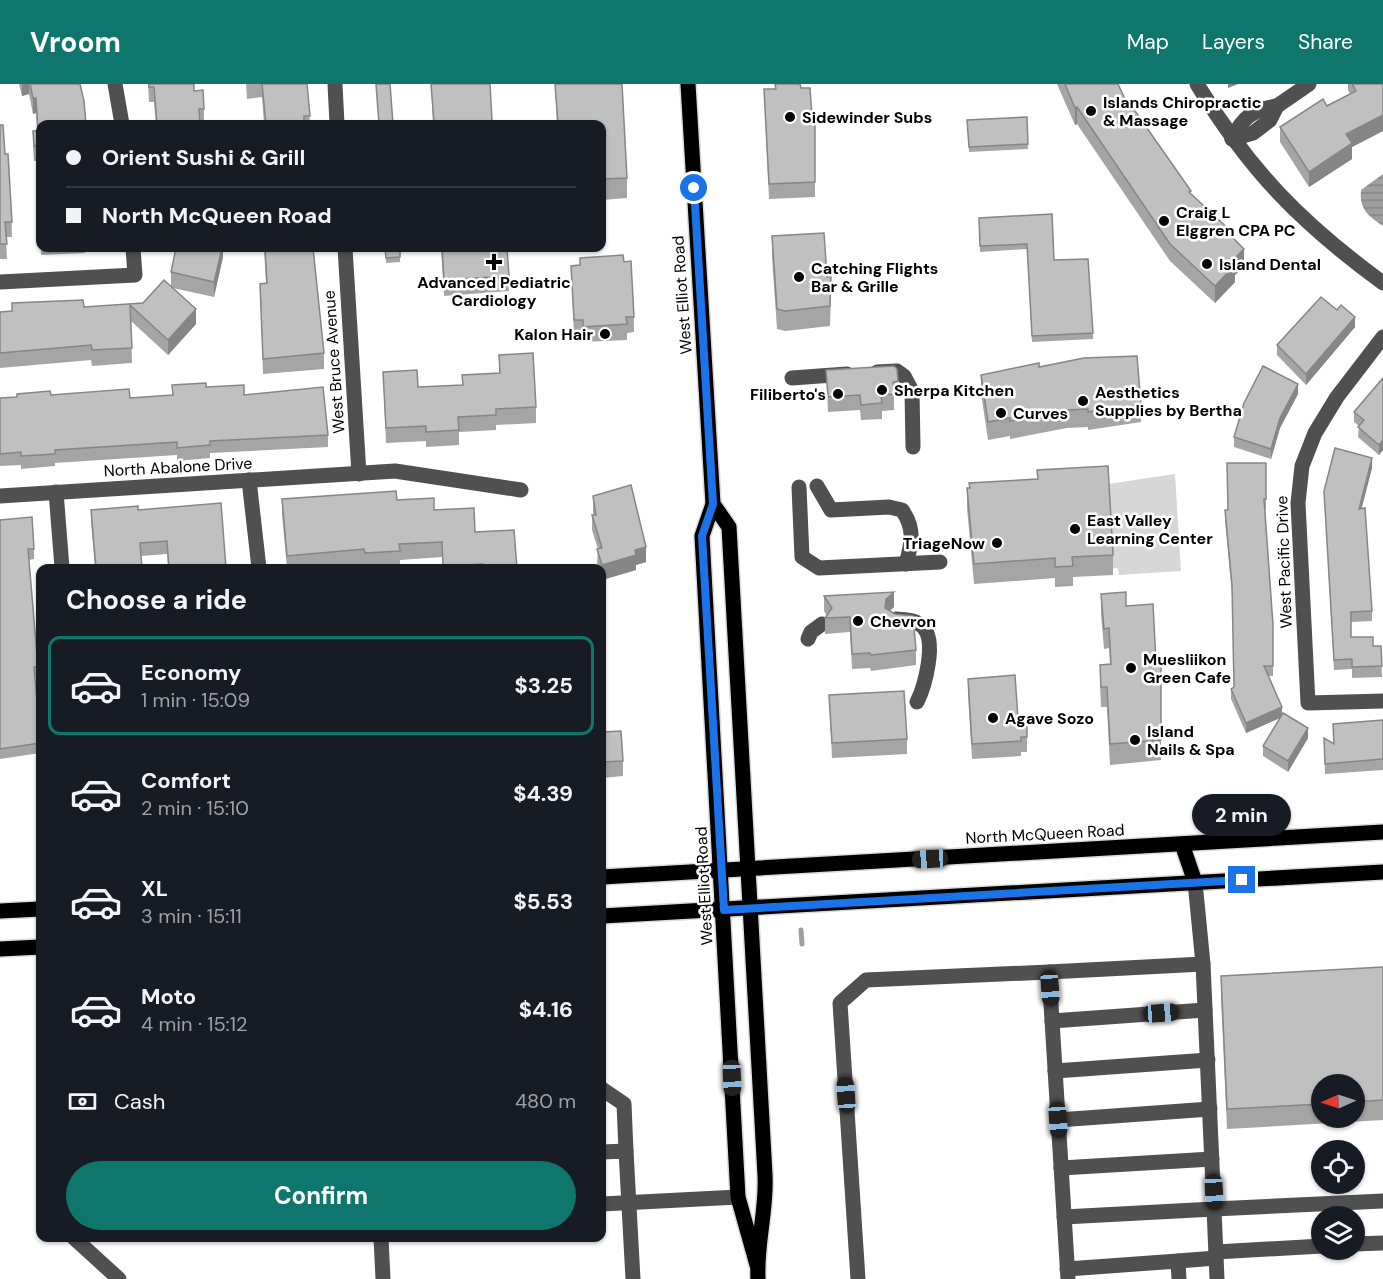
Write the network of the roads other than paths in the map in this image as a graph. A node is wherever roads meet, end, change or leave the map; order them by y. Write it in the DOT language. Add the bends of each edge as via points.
graph roads {
  1 [pos="115,84"];
  2 [pos="335,84"];
  3 [pos="688,84"];
  4 [pos="1197,84"];
  5 [pos="1309,84"];
  6 [pos="121,120"];
  7 [pos="337,120"];
  8 [pos="1232,139"];
  9 [pos="133,252"];
  10 [pos="345,252"];
  11 [pos="0,282"];
  12 [pos="1383,283"];
  13 [pos="1383,337"];
  14 [pos="792,378"];
  15 [pos="913,447"];
  16 [pos="359,474"];
  17 [pos="249,480"];
  18 [pos="818,486"];
  19 [pos="799,487"];
  20 [pos="521,490"];
  21 [pos="56,492"];
  22 [pos="0,496"];
  23 [pos="713,504"];
  24 [pos="939,562"];
  25 [pos="62,564"];
  26 [pos="259,564"];
  27 [pos="906,564"];
  28 [pos="894,618"];
  29 [pos="822,624"];
  30 [pos="808,639"];
  31 [pos="1383,700"];
  32 [pos="917,702"];
  33 [pos="1383,832"];
  34 [pos="1182,844"];
  35 [pos="749,869"];
  36 [pos="721,870"];
  37 [pos="1383,872"];
  38 [pos="606,877"];
  39 [pos="1195,882"];
  40 [pos="752,908"];
  41 [pos="36,909"];
  42 [pos="724,910"];
  43 [pos="0,911"];
  44 [pos="606,916"];
  45 [pos="36,947"];
  46 [pos="0,950"];
  47 [pos="1203,964"];
  48 [pos="1049,972"];
  49 [pos="1205,1010"];
  50 [pos="1052,1021"];
  51 [pos="1208,1060"];
  52 [pos="1055,1071"];
  53 [pos="606,1092"];
  54 [pos="1210,1109"];
  55 [pos="1058,1120"];
  56 [pos="626,1151"];
  57 [pos="606,1152"];
  58 [pos="1212,1159"];
  59 [pos="1061,1168"];
  60 [pos="738,1197"];
  61 [pos="1383,1200"];
  62 [pos="629,1203"];
  63 [pos="606,1204"];
  64 [pos="1214,1209"];
  65 [pos="1064,1217"];
  66 [pos="78,1242"];
  67 [pos="381,1242"];
  68 [pos="1383,1243"];
  69 [pos="1365,1244"];
  70 [pos="1311,1247"];
  71 [pos="1216,1255"];
  72 [pos="1178,1261"];
  73 [pos="758,1272"];
  74 [pos="1068,1274"];
  75 [pos="119,1279"];
  76 [pos="383,1279"];
  77 [pos="633,1279"];
  78 [pos="858,1279"];
  79 [pos="1179,1279"];
  80 [pos="1217,1279"];
  1 -- 6 [label="street"];
  2 -- 7 [label="street"];
  3 -- 23 [label="main road, West Elliot Road"];
  4 -- 8 [label="street"];
  5 -- 8 [label="street" via="1277,106 1258,108 1240,122"];
  8 -- 12 [label="street" via="1297,214 1337,250"];
  9 -- 11 [label="street" via="135,275"];
  10 -- 16 [label="street, West Bruce Avenue"];
  13 -- 31 [label="street, West Pacific Drive" via="1315,433 1302,466 1298,503 1308,703"];
  14 -- 15 [label="street" via="897,371 912,391"];
  16 -- 17 [label="street, North Abalone Drive"];
  16 -- 20 [label="street, North Abalone Drive" via="395,471"];
  17 -- 21 [label="street, North Abalone Drive"];
  17 -- 26 [label="street"];
  18 -- 27 [label="street" via="831,510 902,510 910,522 912,544"];
  19 -- 27 [label="street" via="802,557 819,568"];
  21 -- 22 [label="street, North Abalone Drive"];
  21 -- 25 [label="street"];
  23 -- 35 [label="main road, West Elliot Road" via="729,527"];
  23 -- 36 [label="main road, West Elliot Road" via="702,536"];
  24 -- 27 [label="street"];
  28 -- 32 [label="street" via="922,625 927,633 927,675"];
  29 -- 30 [label="street"];
  33 -- 34 [label="main road, North McQueen Road"];
  34 -- 35 [label="main road, North McQueen Road"];
  34 -- 39 [label="main road"];
  35 -- 36 [label="main road, North McQueen Road"];
  35 -- 40 [label="main road, West Elliot Road"];
  36 -- 38 [label="main road, North McQueen Road"];
  36 -- 42 [label="main road, West Elliot Road"];
  37 -- 39 [label="main road"];
  39 -- 40 [label="main road"];
  39 -- 47 [label="street"];
  40 -- 42 [label="main road"];
  40 -- 73 [label="main road, West Elliot Road" via="766,1194"];
  41 -- 43 [label="main road"];
  42 -- 44 [label="main road"];
  42 -- 60 [label="main road, West Elliot Road"];
  45 -- 46 [label="main road"];
  47 -- 48 [label="street"];
  47 -- 49 [label="street"];
  48 -- 50 [label="street"];
  48 -- 78 [label="street" via="866,980 840,1003"];
  49 -- 50 [label="street"];
  49 -- 51 [label="street"];
  50 -- 52 [label="street"];
  51 -- 52 [label="street"];
  51 -- 54 [label="street"];
  52 -- 55 [label="street"];
  53 -- 56 [label="street" via="624,1104"];
  54 -- 55 [label="street"];
  54 -- 58 [label="street"];
  55 -- 59 [label="street"];
  56 -- 57 [label="street"];
  56 -- 62 [label="street"];
  58 -- 59 [label="street"];
  58 -- 64 [label="street"];
  59 -- 65 [label="street"];
  60 -- 62 [label="street"];
  60 -- 73 [label="main road, West Elliot Road"];
  61 -- 64 [label="street"];
  62 -- 63 [label="street"];
  62 -- 77 [label="street"];
  64 -- 65 [label="street"];
  64 -- 71 [label="street"];
  65 -- 74 [label="street"];
  66 -- 75 [label="street"];
  67 -- 76 [label="street"];
  68 -- 69 [label="street"];
  70 -- 71 [label="street"];
  71 -- 72 [label="street"];
  71 -- 80 [label="street"];
  72 -- 74 [label="street"];
  72 -- 79 [label="street"];
}
